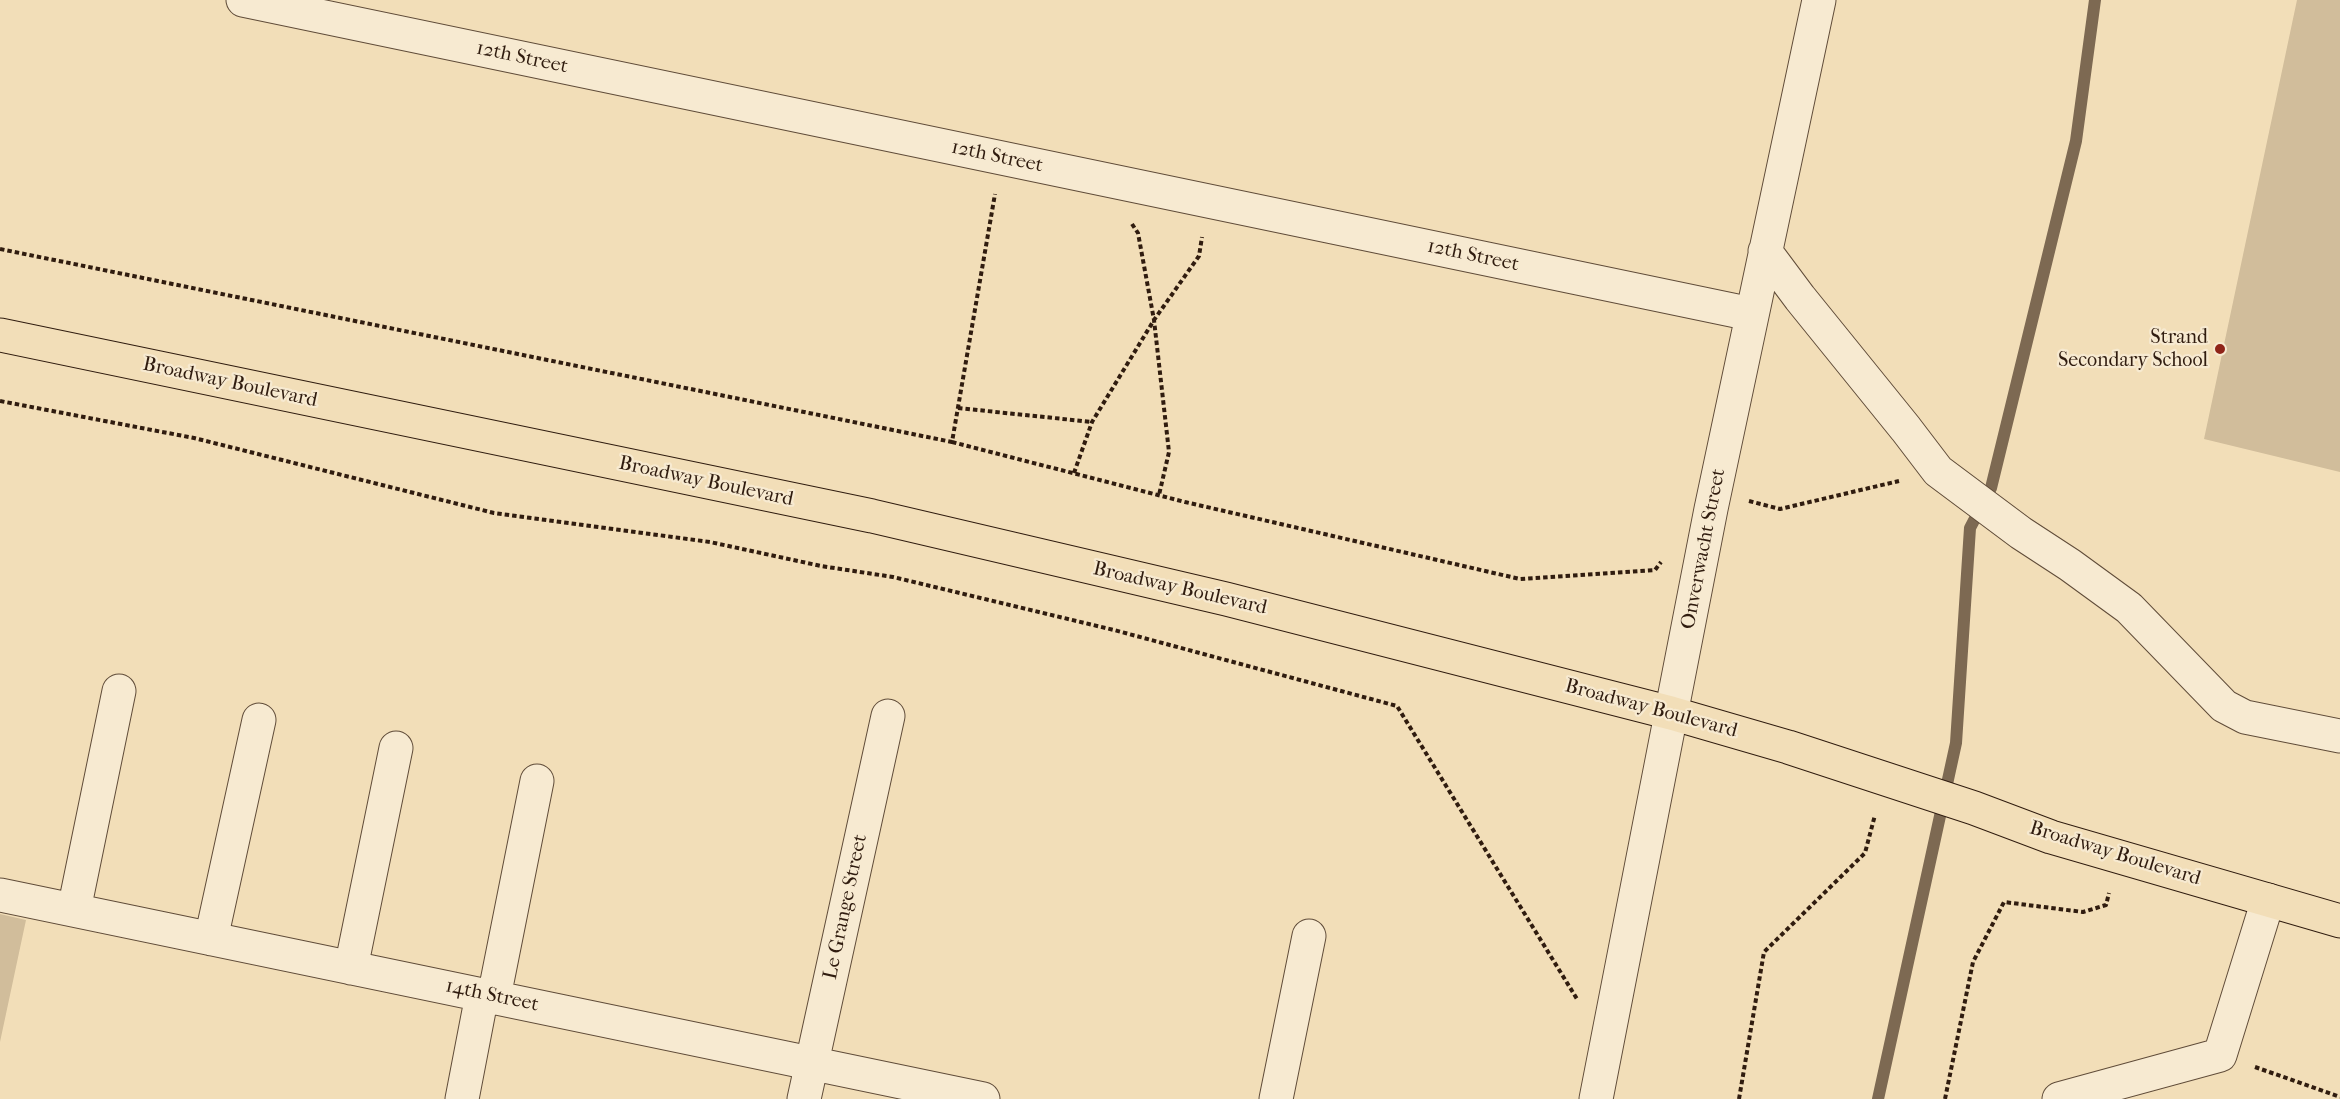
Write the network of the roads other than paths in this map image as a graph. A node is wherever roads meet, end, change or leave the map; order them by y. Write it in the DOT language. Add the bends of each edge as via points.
graph roads {
  1 [pos="243,0"];
  2 [pos="1819,0"];
  3 [pos="1765,251"];
  4 [pos="1751,314"];
  5 [pos="0,335"];
  6 [pos="118,692"];
  7 [pos="1671,713"];
  8 [pos="888,716"];
  9 [pos="259,720"];
  10 [pos="2340,736"];
  11 [pos="396,748"];
  12 [pos="537,781"];
  13 [pos="0,895"];
  14 [pos="2268,900"];
  15 [pos="74,910"];
  16 [pos="2340,921"];
  17 [pos="1309,936"];
  18 [pos="211,939"];
  19 [pos="351,968"];
  20 [pos="488,996"];
  21 [pos="812,1063"];
  22 [pos="462,1099"];
  23 [pos="804,1099"];
  24 [pos="983,1099"];
  25 [pos="1276,1099"];
  26 [pos="1596,1099"];
  27 [pos="2059,1099"];
  1 -- 4 [label="street, 12th Street"];
  2 -- 3 [label="street, Onverwacht Street"];
  3 -- 4 [label="street, Onverwacht Street"];
  3 -- 10 [label="street" via="1938,471 2129,608 2224,706 2245,717"];
  4 -- 7 [label="street, Onverwacht Street"];
  5 -- 7 [label="main road, Broadway Boulevard" via="872,516 1238,602"];
  6 -- 15 [label="street"];
  7 -- 14 [label="main road, Broadway Boulevard" via="1788,747 2051,837"];
  7 -- 26 [label="street, Onverwacht Street"];
  8 -- 21 [label="street, Le Grange Street"];
  9 -- 18 [label="street"];
  11 -- 19 [label="street"];
  12 -- 20 [label="street"];
  13 -- 15 [label="street, 14th Street"];
  14 -- 16 [label="main road, Broadway Boulevard"];
  14 -- 27 [label="street" via="2220,1055"];
  15 -- 18 [label="street, 14th Street"];
  17 -- 25 [label="street"];
  18 -- 19 [label="street, 14th Street"];
  19 -- 20 [label="street, 14th Street"];
  20 -- 21 [label="street, 14th Street"];
  20 -- 22 [label="street"];
  21 -- 23 [label="street, Le Grange Street"];
  21 -- 24 [label="street, 14th Street"];
}
